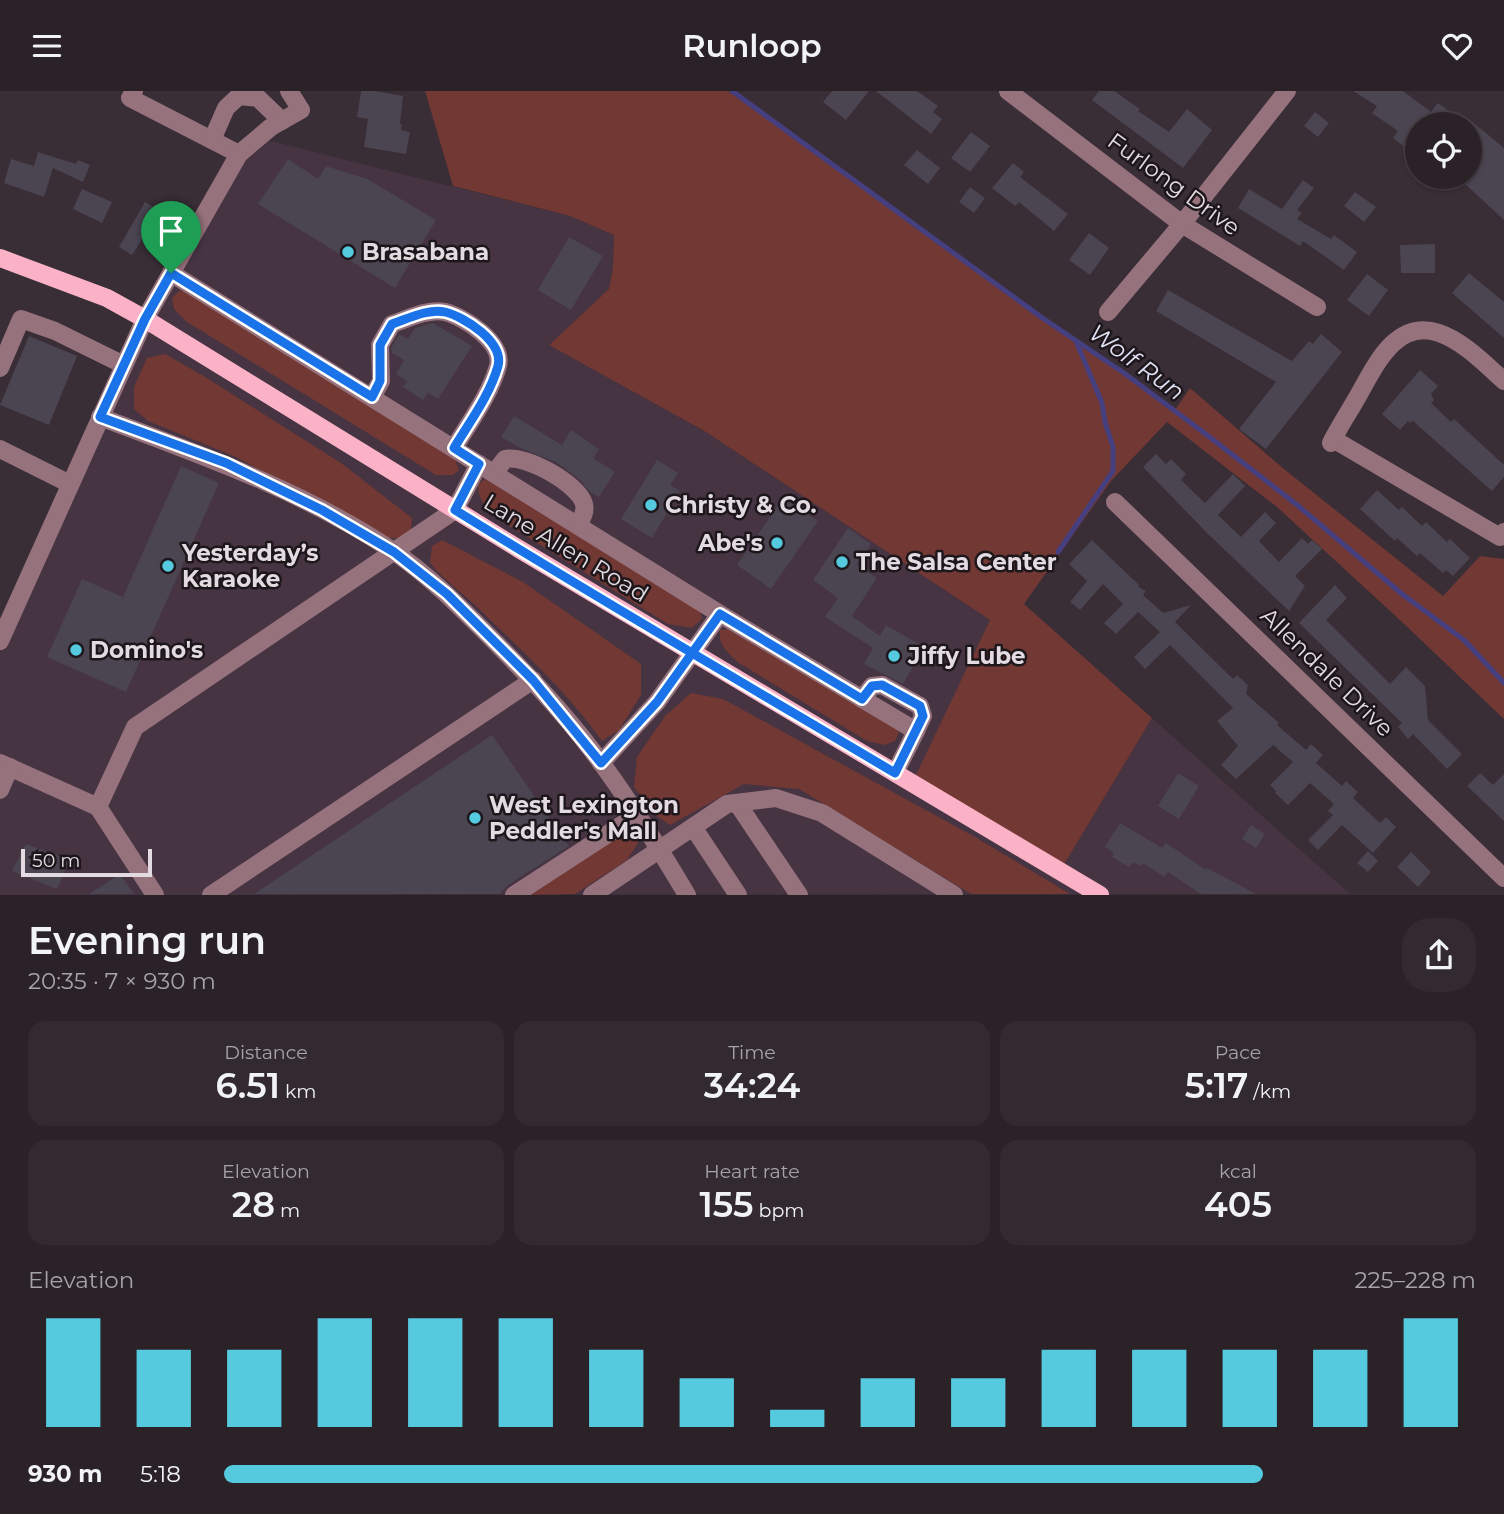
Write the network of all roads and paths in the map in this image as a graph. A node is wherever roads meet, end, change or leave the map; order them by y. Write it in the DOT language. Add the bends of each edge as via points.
graph roads {
  1 [pos="134,91"];
  2 [pos="289,91"];
  3 [pos="1009,91"];
  4 [pos="1287,91"];
  5 [pos="282,121"];
  6 [pos="212,140"];
  7 [pos="239,154"];
  8 [pos="1182,224"];
  9 [pos="0,258"];
  10 [pos="171,273"];
  11 [pos="1317,307"];
  12 [pos="1108,312"];
  13 [pos="145,319"];
  14 [pos="124,365"];
  15 [pos="0,368"];
  16 [pos="1504,381"];
  17 [pos="372,397"];
  18 [pos="100,417"];
  19 [pos="454,448"];
  20 [pos="0,449"];
  21 [pos="487,469"];
  22 [pos="70,484"];
  23 [pos="1115,502"];
  24 [pos="455,510"];
  25 [pos="578,525"];
  26 [pos="1504,532"];
  27 [pos="394,552"];
  28 [pos="720,614"];
  29 [pos="0,641"];
  30 [pos="693,653"];
  31 [pos="533,680"];
  32 [pos="601,763"];
  33 [pos="5,765"];
  34 [pos="895,773"];
  35 [pos="0,790"];
  36 [pos="737,803"];
  37 [pos="98,807"];
  38 [pos="637,815"];
  39 [pos="693,827"];
  40 [pos="660,849"];
  41 [pos="1504,878"];
  42 [pos="155,894"];
  43 [pos="211,894"];
  44 [pos="514,894"];
  45 [pos="592,894"];
  46 [pos="687,894"];
  47 [pos="738,894"];
  48 [pos="799,894"];
  49 [pos="954,894"];
  50 [pos="1100,894"];
  1 -- 6 [label="street" via="130,98"];
  2 -- 5 [label="street" via="301,110"];
  3 -- 8 [label="street, Furlong Drive"];
  4 -- 8 [label="street"];
  5 -- 6 [label="street" via="258,98 239,96 226,108"];
  5 -- 7 [label="street"];
  6 -- 7 [label="street"];
  7 -- 10 [label="street"];
  8 -- 11 [label="street, Furlong Drive"];
  8 -- 12 [label="street"];
  9 -- 13 [label="main road, Lane Allen Road" via="107,298"];
  10 -- 13 [label="street"];
  10 -- 17 [label="street"];
  13 -- 14 [label="street"];
  13 -- 24 [label="main road, Lane Allen Road"];
  14 -- 15 [label="street" via="21,319"];
  14 -- 18 [label="street"];
  16 -- 26 [label="street" via="1450,338 1437,332 1408,332 1379,359 1332,441 1500,537"];
  17 -- 19 [label="street"];
  17 -- 19 [label="street" via="380,381 380,345 392,324 444,311 478,329 496,347 499,364"];
  18 -- 22 [label="street"];
  18 -- 27 [label="street" via="226,463"];
  19 -- 21 [label="street"];
  20 -- 22 [label="street"];
  21 -- 24 [label="street"];
  21 -- 25 [label="street"];
  21 -- 25 [label="street" via="511,457 534,463 580,495 585,512"];
  22 -- 29 [label="street"];
  23 -- 41 [label="street, Allendale Drive"];
  24 -- 27 [label="street"];
  24 -- 30 [label="main road, Lane Allen Road"];
  25 -- 28 [label="street"];
  27 -- 31 [label="street" via="447,594"];
  27 -- 37 [label="street" via="135,727"];
  28 -- 30 [label="street"];
  28 -- 34 [label="street" via="916,731"];
  30 -- 32 [label="street" via="657,702"];
  30 -- 34 [label="main road, Lane Allen Road"];
  31 -- 32 [label="street"];
  31 -- 43 [label="street"];
  32 -- 38 [label="street"];
  33 -- 35 [label="street"];
  33 -- 37 [label="street"];
  34 -- 50 [label="main road, Lane Allen Road"];
  36 -- 39 [label="street" via="727,804"];
  36 -- 48 [label="street"];
  36 -- 49 [label="street" via="776,798 822,813"];
  37 -- 42 [label="street"];
  38 -- 40 [label="street"];
  38 -- 44 [label="street"];
  39 -- 40 [label="street"];
  39 -- 47 [label="street"];
  40 -- 45 [label="street"];
  40 -- 46 [label="street"];
}
